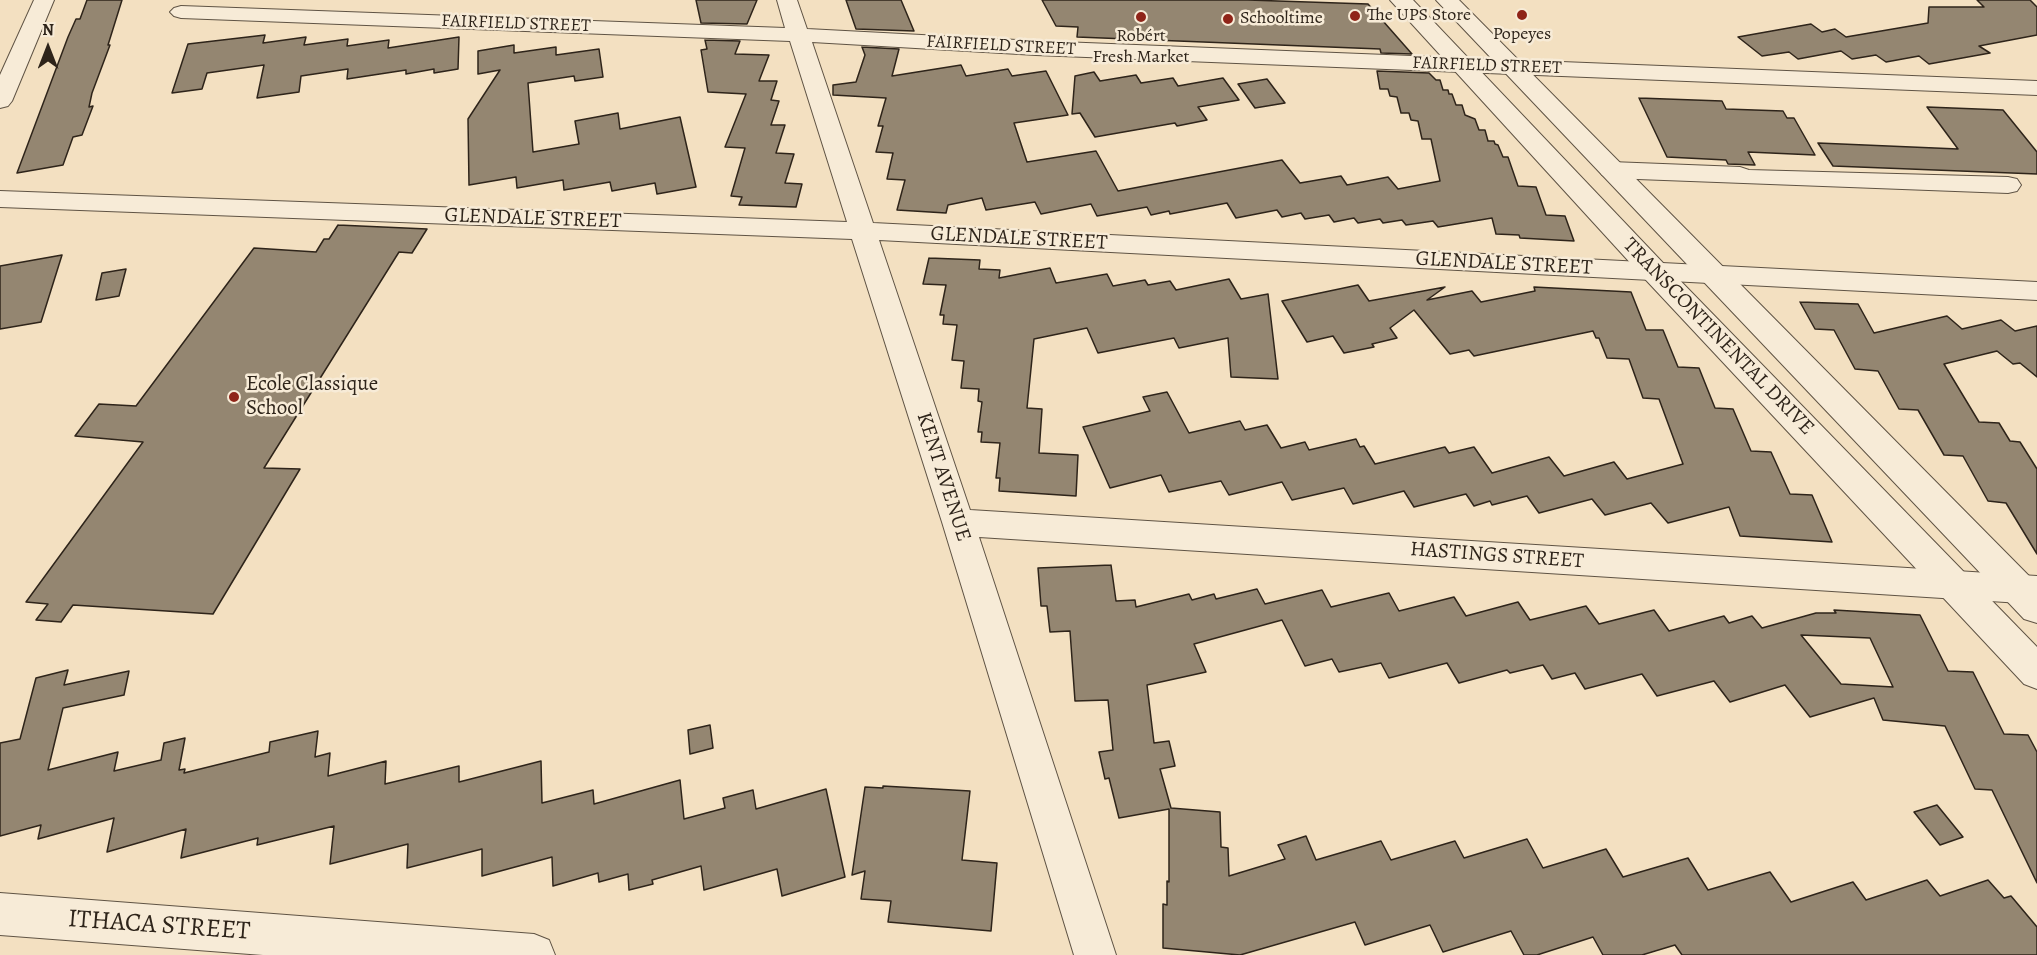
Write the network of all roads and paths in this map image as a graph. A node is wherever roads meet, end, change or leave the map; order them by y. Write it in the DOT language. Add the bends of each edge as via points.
graph roads {
  1 [pos="44,0"];
  2 [pos="787,0"];
  3 [pos="1447,0"];
  4 [pos="1404,3"];
  5 [pos="181,12"];
  6 [pos="1473,27"];
  7 [pos="798,35"];
  8 [pos="1461,65"];
  9 [pos="1511,67"];
  10 [pos="2037,88"];
  11 [pos="0,101"];
  12 [pos="1611,170"];
  13 [pos="2008,185"];
  14 [pos="0,199"];
  15 [pos="862,231"];
  16 [pos="1655,272"];
  17 [pos="1714,275"];
  18 [pos="2037,291"];
  19 [pos="958,522"];
  20 [pos="1956,585"];
  21 [pos="2030,595"];
  22 [pos="2037,672"];
  23 [pos="0,914"];
  24 [pos="534,955"];
  25 [pos="1095,955"];
  1 -- 11 [label="street"];
  2 -- 7 [label="street, KENT AVENUE"];
  3 -- 6 [label="street, TRANSCONTINENTAL DRIVE"];
  4 -- 6 [label="street" via="1448,28"];
  4 -- 8 [label="street, TRANSCONTINENTAL DRIVE"];
  5 -- 7 [label="street, FAIRFIELD STREET"];
  6 -- 9 [label="street, TRANSCONTINENTAL DRIVE"];
  7 -- 8 [label="street, FAIRFIELD STREET"];
  7 -- 15 [label="street, KENT AVENUE"];
  8 -- 9 [label="street, FAIRFIELD STREET"];
  8 -- 16 [label="street, TRANSCONTINENTAL DRIVE"];
  9 -- 10 [label="street, FAIRFIELD STREET"];
  9 -- 12 [label="street, TRANSCONTINENTAL DRIVE"];
  12 -- 13 [label="street"];
  12 -- 17 [label="street, TRANSCONTINENTAL DRIVE"];
  14 -- 15 [label="street, GLENDALE STREET"];
  15 -- 16 [label="street, GLENDALE STREET"];
  15 -- 19 [label="street, KENT AVENUE"];
  16 -- 17 [label="street, GLENDALE STREET"];
  16 -- 20 [label="street, TRANSCONTINENTAL DRIVE"];
  17 -- 18 [label="street, GLENDALE STREET"];
  17 -- 21 [label="street, TRANSCONTINENTAL DRIVE"];
  19 -- 20 [label="street, HASTINGS STREET"];
  19 -- 25 [label="street, KENT AVENUE"];
  20 -- 21 [label="street, HASTINGS STREET"];
  20 -- 22 [label="street, TRANSCONTINENTAL DRIVE"];
  23 -- 24 [label="street, ITHACA STREET"];
}
